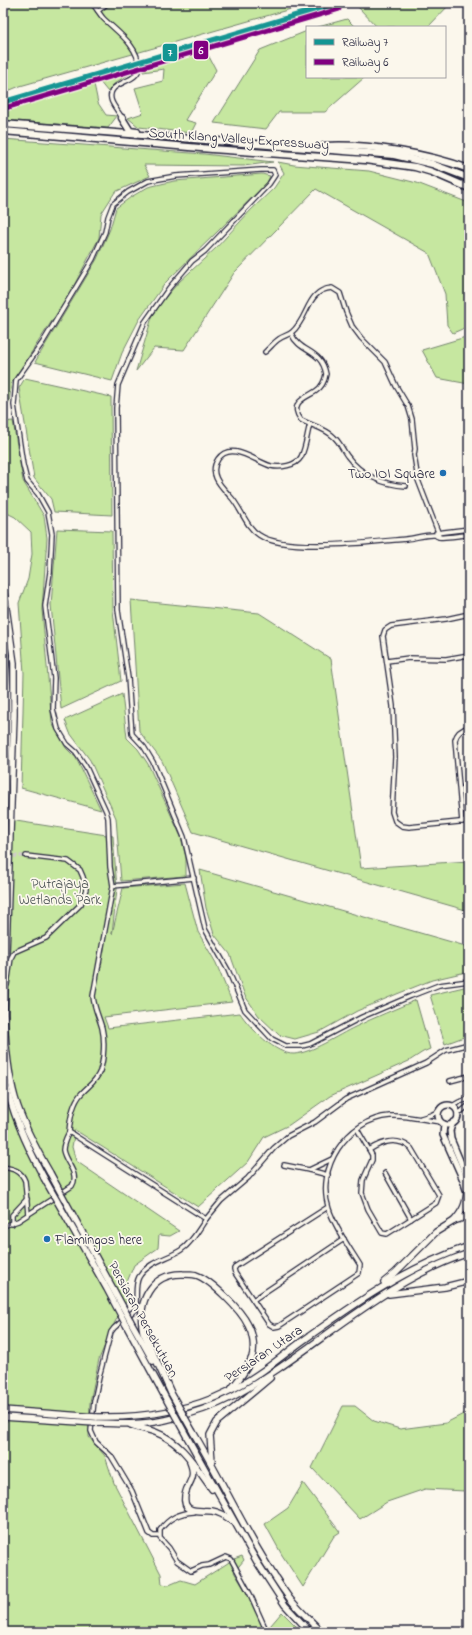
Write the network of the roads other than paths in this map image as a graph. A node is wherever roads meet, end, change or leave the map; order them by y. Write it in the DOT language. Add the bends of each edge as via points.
graph roads {
  1 [pos="92,3"];
  2 [pos="108,3"];
  3 [pos="98,10"];
  4 [pos="122,118"];
  5 [pos="3,124"];
  6 [pos="3,131"];
  7 [pos="101,132"];
  8 [pos="146,136"];
  9 [pos="306,147"];
  10 [pos="469,169"];
  11 [pos="469,178"];
  12 [pos="469,188"];
  13 [pos="291,333"];
  14 [pos="265,352"];
  15 [pos="310,424"];
  16 [pos="406,486"];
  17 [pos="469,529"];
  18 [pos="438,532"];
  19 [pos="434,535"];
  20 [pos="469,535"];
  21 [pos="439,537"];
  22 [pos="3,586"];
  23 [pos="469,614"];
  24 [pos="3,632"];
  25 [pos="469,655"];
  26 [pos="387,661"];
  27 [pos="469,727"];
  28 [pos="469,821"];
  29 [pos="462,822"];
  30 [pos="3,838"];
  31 [pos="26,856"];
  32 [pos="194,878"];
  33 [pos="113,886"];
  34 [pos="469,981"];
  35 [pos="5,990"];
  36 [pos="469,1044"];
  37 [pos="3,1073"];
  38 [pos="469,1076"];
  39 [pos="450,1081"];
  40 [pos="469,1099"];
  41 [pos="469,1104"];
  42 [pos="452,1106"];
  43 [pos="439,1111"];
  44 [pos="457,1115"];
  45 [pos="418,1118"];
  46 [pos="453,1122"];
  47 [pos="443,1123"];
  48 [pos="357,1129"];
  49 [pos="69,1132"];
  50 [pos="370,1150"];
  51 [pos="332,1158"];
  52 [pos="284,1165"];
  53 [pos="3,1167"];
  54 [pos="309,1170"];
  55 [pos="385,1173"];
  56 [pos="328,1175"];
  57 [pos="469,1182"];
  58 [pos="467,1191"];
  59 [pos="469,1199"];
  60 [pos="27,1200"];
  61 [pos="328,1207"];
  62 [pos="28,1214"];
  63 [pos="469,1216"];
  64 [pos="206,1219"];
  65 [pos="412,1219"];
  66 [pos="454,1221"];
  67 [pos="12,1224"];
  68 [pos="3,1226"];
  69 [pos="344,1239"];
  70 [pos="469,1246"];
  71 [pos="469,1253"];
  72 [pos="469,1281"];
  73 [pos="381,1296"];
  74 [pos="253,1300"];
  75 [pos="358,1301"];
  76 [pos="286,1365"];
  77 [pos="229,1391"];
  78 [pos="171,1393"];
  79 [pos="3,1410"];
  80 [pos="3,1417"];
  81 [pos="96,1420"];
  82 [pos="128,1424"];
  83 [pos="182,1448"];
  84 [pos="212,1465"];
  85 [pos="186,1504"];
  86 [pos="226,1508"];
  87 [pos="195,1512"];
  88 [pos="180,1514"];
  89 [pos="234,1522"];
  90 [pos="159,1536"];
  91 [pos="267,1632"];
  92 [pos="310,1632"];
  93 [pos="322,1632"];
  1 -- 3 [label="street"];
  2 -- 3 [label="street"];
  3 -- 4 [label="street" via="130,42 139,66 133,77 114,87 110,94 111,101"];
  4 -- 7 [label="highway" via="120,128"];
  4 -- 8 [label="highway" via="130,131 140,132"];
  5 -- 7 [label="highway, South Klang Valley Expressway"];
  6 -- 12 [label="highway, South Klang Valley Expressway" via="373,161 415,167"];
  7 -- 8 [label="highway, South Klang Valley Expressway"];
  8 -- 9 [label="highway, South Klang Valley Expressway"];
  9 -- 10 [label="highway" via="337,145 392,150 429,157"];
  9 -- 11 [label="highway, South Klang Valley Expressway" via="394,155 432,164"];
  13 -- 14 [label="street" via="278,339"];
  13 -- 15 [label="street" via="297,343 318,356 325,370 325,378 320,387 298,404 301,420"];
  13 -- 18 [label="street" via="298,326 315,295 326,288 332,288 340,293 352,326 385,362 408,406 412,419 418,480"];
  15 -- 16 [label="street" via="335,438 362,471 387,484"];
  15 -- 19 [label="street" via="300,458 293,464 271,466 235,452 226,453 218,459 215,470 217,482 234,500 250,527 266,539 323,545"];
  17 -- 18 [label="street"];
  18 -- 19 [label="street"];
  18 -- 21 [label="street"];
  19 -- 21 [label="street"];
  20 -- 21 [label="street"];
  22 -- 35 [label="main road, Persiaran Persekutuan" via="14,663"];
  23 -- 26 [label="street" via="388,627 383,633"];
  24 -- 30 [label="main road" via="7,662 7,715"];
  25 -- 26 [label="street" via="446,659 409,658"];
  26 -- 29 [label="street" via="394,706 394,821 409,827"];
  27 -- 29 [label="street" via="460,731 455,740"];
  28 -- 29 [label="street"];
  31 -- 35 [label="street" via="68,861 80,870 85,883 85,894 81,904 43,940 14,952"];
  32 -- 33 [label="street"];
  32 -- 33 [label="street" via="184,837 153,762 132,734 128,678 118,610 118,385 144,322 192,261 205,251 269,184 275,175 273,170 176,176 148,181 113,204 105,232 93,259 59,318 16,380 14,405 23,465 27,481 48,512 52,534 45,606 54,678 53,709 58,729 86,767 106,811"];
  32 -- 34 [label="street" via="205,929 228,970 242,1004 250,1017 279,1044 294,1047 310,1044 410,996 439,985"];
  33 -- 49 [label="street" via="93,996 95,1011 102,1029 103,1055 100,1070 93,1084 77,1099 69,1122"];
  35 -- 78 [label="main road, Persiaran Persekutuan, bridge" via="5,1040 10,1077 15,1098 34,1145"];
  36 -- 64 [label="street" via="446,1050 426,1063 346,1100 315,1122 288,1136"];
  37 -- 86 [label="main road, Persiaran Persekutuan, bridge" via="19,1129 44,1178"];
  38 -- 39 [label="street"];
  40 -- 42 [label="street"];
  41 -- 44 [label="street"];
  42 -- 43 [label="street" via="443,1106"];
  42 -- 44 [label="street"];
  43 -- 45 [label="street" via="431,1116"];
  43 -- 47 [label="street" via="438,1116"];
  44 -- 46 [label="street"];
  45 -- 47 [label="street"];
  45 -- 48 [label="street" via="389,1116 376,1119"];
  46 -- 47 [label="street"];
  46 -- 57 [label="street" via="450,1139"];
  47 -- 58 [label="street" via="443,1135"];
  48 -- 50 [label="street"];
  48 -- 51 [label="street" via="339,1146"];
  49 -- 62 [label="street" via="63,1149 73,1172 74,1184"];
  49 -- 64 [label="street"];
  50 -- 65 [label="street" via="372,1160 366,1172 362,1193 366,1206 382,1233 387,1234"];
  50 -- 65 [label="street" via="388,1141 399,1141 411,1148 438,1192 439,1198 436,1203"];
  51 -- 54 [label="street"];
  51 -- 56 [label="street"];
  52 -- 54 [label="street"];
  53 -- 60 [label="street" via="22,1173"];
  54 -- 56 [label="street"];
  55 -- 65 [label="street"];
  56 -- 61 [label="street"];
  58 -- 59 [label="street"];
  58 -- 66 [label="main road" via="462,1213"];
  60 -- 62 [label="street"];
  60 -- 67 [label="street" via="12,1215"];
  61 -- 69 [label="street"];
  61 -- 74 [label="street" via="236,1266 235,1273"];
  62 -- 67 [label="street"];
  63 -- 66 [label="main road"];
  64 -- 90 [label="street" via="182,1250 151,1265 140,1276 135,1310 114,1328 94,1401 92,1435 111,1456 136,1499 148,1532"];
  66 -- 75 [label="main road" via="436,1232 396,1273"];
  67 -- 68 [label="street"];
  69 -- 74 [label="street"];
  69 -- 74 [label="street" via="360,1265 359,1273 292,1318 274,1327 269,1324"];
  70 -- 75 [label="main road, Persiaran Utara" via="443,1254 418,1266"];
  71 -- 73 [label="main road, Persiaran Utara" via="448,1261"];
  72 -- 73 [label="main road"];
  73 -- 76 [label="main road, Persiaran Utara"];
  75 -- 77 [label="main road, Persiaran Utara" via="251,1379"];
  76 -- 82 [label="main road, Persiaran Utara" via="233,1397 212,1406 164,1420"];
  76 -- 84 [label="main road" via="217,1422 210,1435"];
  77 -- 78 [label="main road" via="244,1373 252,1357 254,1343 248,1324 212,1285 195,1275 176,1274 162,1278 150,1288 141,1320 143,1331"];
  77 -- 81 [label="main road, Persiaran Utara" via="186,1407 160,1413"];
  78 -- 84 [label="main road, Persiaran Persekutuan, bridge"];
  79 -- 81 [label="main road, Persiaran Utara, bridge"];
  80 -- 81 [label="main road, Persiaran Utara, bridge"];
  81 -- 82 [label="main road, Persiaran Utara"];
  82 -- 83 [label="main road" via="167,1437"];
  83 -- 85 [label="main road" via="193,1469 192,1480 185,1495"];
  83 -- 86 [label="main road"];
  84 -- 93 [label="main road, Persiaran Persekutuan" via="271,1569 291,1599"];
  85 -- 87 [label="main road"];
  85 -- 88 [label="street"];
  86 -- 89 [label="main road, Persiaran Persekutuan"];
  87 -- 88 [label="street"];
  87 -- 89 [label="main road" via="220,1513"];
  88 -- 90 [label="street" via="168,1520 160,1530"];
  89 -- 92 [label="main road, Persiaran Persekutuan" via="285,1605"];
  90 -- 91 [label="street" via="177,1561 191,1571 226,1557 231,1559"];
}
